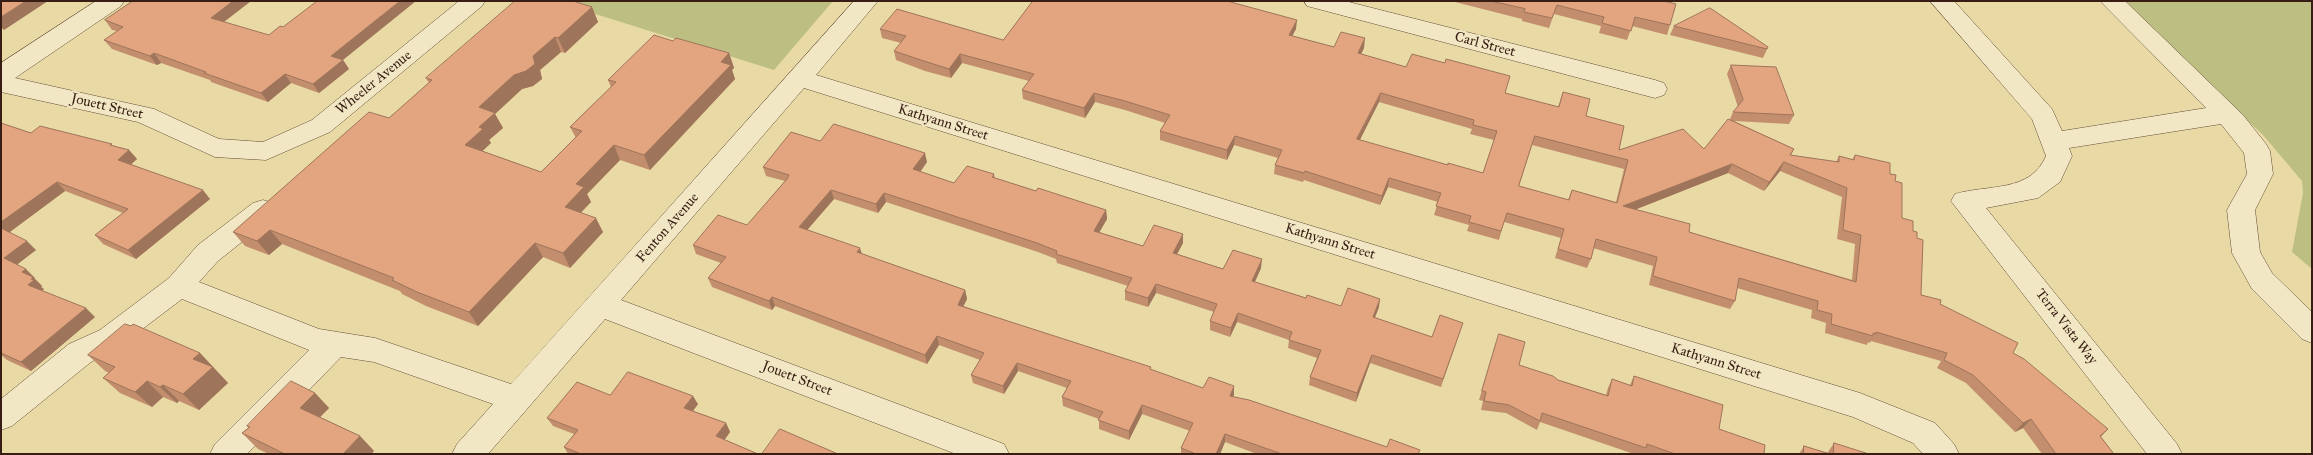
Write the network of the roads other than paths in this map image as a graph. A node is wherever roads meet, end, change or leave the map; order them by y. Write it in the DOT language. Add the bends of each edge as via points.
graph roads {
  1 [pos="113,1"];
  2 [pos="474,1"];
  3 [pos="867,1"];
  4 [pos="1314,1"];
  5 [pos="1941,1"];
  6 [pos="2111,1"];
  7 [pos="1,75"];
  8 [pos="800,78"];
  9 [pos="1,83"];
  10 [pos="1655,89"];
  11 [pos="2227,114"];
  12 [pos="2054,141"];
  13 [pos="266,151"];
  14 [pos="272,203"];
  15 [pos="179,286"];
  16 [pos="601,304"];
  17 [pos="2312,331"];
  18 [pos="336,344"];
  19 [pos="517,399"];
  20 [pos="1,417"];
  21 [pos="226,454"];
  22 [pos="468,454"];
  23 [pos="993,454"];
  24 [pos="1943,454"];
  25 [pos="2166,454"];
  1 -- 7 [label="street"];
  2 -- 13 [label="street, Wheeler Avenue" via="321,126"];
  3 -- 8 [label="street, Fenton Avenue"];
  4 -- 10 [label="street, Carl Street"];
  5 -- 12 [label="street" via="2043,115"];
  6 -- 11 [label="street"];
  8 -- 16 [label="street, Fenton Avenue"];
  8 -- 24 [label="street, Kathyann Street" via="1860,406 1924,433"];
  9 -- 13 [label="street, Jouett Street" via="145,115 215,148"];
  11 -- 12 [label="street"];
  11 -- 17 [label="street" via="2257,151 2260,174 2241,210 2246,253 2262,281"];
  12 -- 25 [label="street, Terra Vista Way" via="2059,156 2051,175 2029,191 1965,201"];
  14 -- 15 [label="street" via="208,253"];
  15 -- 18 [label="street" via="317,341"];
  15 -- 20 [label="street" via="110,338 80,352"];
  16 -- 19 [label="street, Fenton Avenue"];
  16 -- 23 [label="street, Jouett Street"];
  18 -- 19 [label="street" via="375,350"];
  18 -- 21 [label="street"];
  19 -- 22 [label="street, Fenton Avenue"];
}
